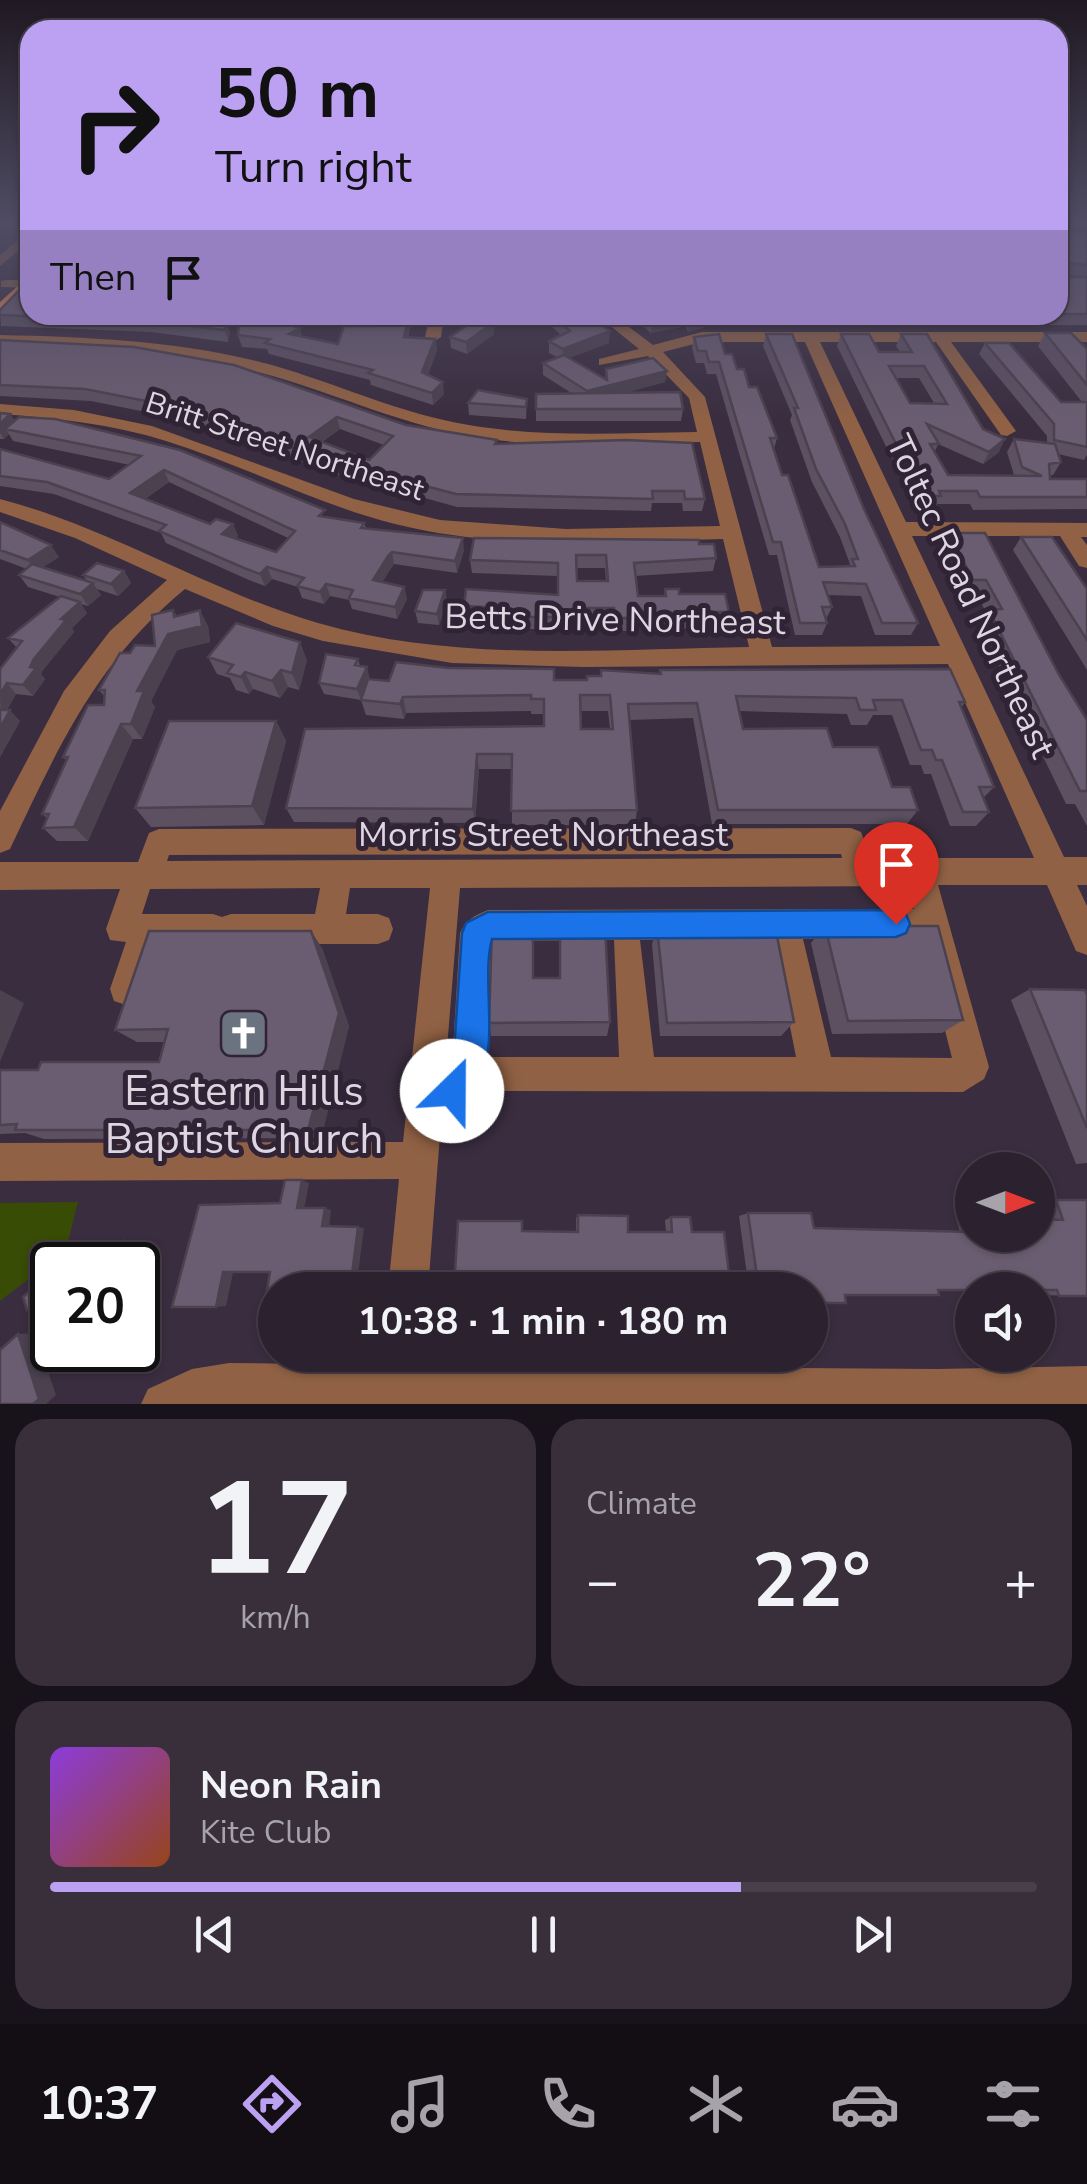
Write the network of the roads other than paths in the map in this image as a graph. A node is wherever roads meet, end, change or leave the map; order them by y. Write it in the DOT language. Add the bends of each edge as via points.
graph roads {
  1 [pos="17,289"];
  2 [pos="0,310"];
  3 [pos="435,325"];
  4 [pos="618,325"];
  5 [pos="433,338"];
  6 [pos="811,338"];
  7 [pos="941,338"];
  8 [pos="1086,339"];
  9 [pos="0,340"];
  10 [pos="650,349"];
  11 [pos="606,362"];
  12 [pos="0,409"];
  13 [pos="1006,431"];
  14 [pos="709,436"];
  15 [pos="0,505"];
  16 [pos="899,529"];
  17 [pos="1077,530"];
  18 [pos="733,532"];
  19 [pos="1087,560"];
  20 [pos="180,582"];
  21 [pos="957,655"];
  22 [pos="763,656"];
  23 [pos="0,840"];
  24 [pos="860,870"];
  25 [pos="919,870"];
  26 [pos="1056,871"];
  27 [pos="1087,871"];
  28 [pos="446,872"];
  29 [pos="338,873"];
  30 [pos="145,874"];
  31 [pos="0,876"];
  32 [pos="934,924"];
  33 [pos="378,928"];
  34 [pos="134,929"];
  35 [pos="328,929"];
  36 [pos="1087,940"];
  37 [pos="790,945"];
  38 [pos="627,946"];
  39 [pos="438,955"];
  40 [pos="475,956"];
  41 [pos="126,988"];
  42 [pos="469,1074"];
  43 [pos="638,1075"];
  44 [pos="817,1075"];
  45 [pos="426,1092"];
  46 [pos="420,1160"];
  47 [pos="0,1162"];
  48 [pos="410,1272"];
  49 [pos="400,1382"];
  50 [pos="1087,1388"];
  51 [pos="939,1398"];
  52 [pos="164,1404"];
  1 -- 2 [label="main road"];
  3 -- 5 [label="street"];
  4 -- 10 [label="street"];
  6 -- 7 [label="street"];
  6 -- 10 [label="street" via="702,337"];
  6 -- 16 [label="street, Toltec Road Northeast"];
  7 -- 8 [label="street"];
  7 -- 13 [label="street"];
  9 -- 14 [label="street" via="198,354 496,435"];
  10 -- 11 [label="street"];
  10 -- 14 [label="street" via="689,384"];
  12 -- 18 [label="street, Britt Street Northeast" via="147,430 375,512 434,525"];
  14 -- 18 [label="street"];
  15 -- 20 [label="street, Betts Drive Northeast" via="92,537"];
  16 -- 17 [label="street"];
  16 -- 21 [label="street, Toltec Road Northeast"];
  17 -- 19 [label="street"];
  18 -- 22 [label="street"];
  20 -- 22 [label="street, Betts Drive Northeast" via="321,632 435,652"];
  20 -- 23 [label="street" via="134,618 80,682"];
  21 -- 22 [label="street, Betts Drive Northeast"];
  21 -- 26 [label="street, Toltec Road Northeast"];
  24 -- 25 [label="street, Morris Street Northeast"];
  24 -- 28 [label="street, Morris Street Northeast"];
  24 -- 30 [label="street" via="851,842 159,842"];
  25 -- 26 [label="street, Morris Street Northeast"];
  25 -- 32 [label="street"];
  26 -- 27 [label="street, Morris Street Northeast"];
  26 -- 36 [label="street, Toltec Road Northeast"];
  28 -- 29 [label="street, Morris Street Northeast"];
  28 -- 39 [label="street"];
  29 -- 30 [label="street, Morris Street Northeast"];
  29 -- 35 [label="street"];
  30 -- 31 [label="street, Morris Street Northeast"];
  30 -- 34 [label="street"];
  32 -- 40 [label="street" via="488,926 476,933"];
  32 -- 44 [label="street" via="972,1067 964,1075"];
  33 -- 35 [label="street"];
  34 -- 35 [label="street"];
  34 -- 41 [label="street"];
  37 -- 44 [label="street"];
  38 -- 43 [label="street"];
  39 -- 40 [label="street"];
  39 -- 45 [label="street"];
  40 -- 42 [label="street"];
  42 -- 43 [label="street"];
  42 -- 45 [label="street" via="452,1091"];
  43 -- 44 [label="street"];
  45 -- 46 [label="street"];
  46 -- 47 [label="street"];
  46 -- 48 [label="street"];
  49 -- 51 [label="street"];
  49 -- 52 [label="street" via="228,1384"];
  50 -- 51 [label="street"];
}
